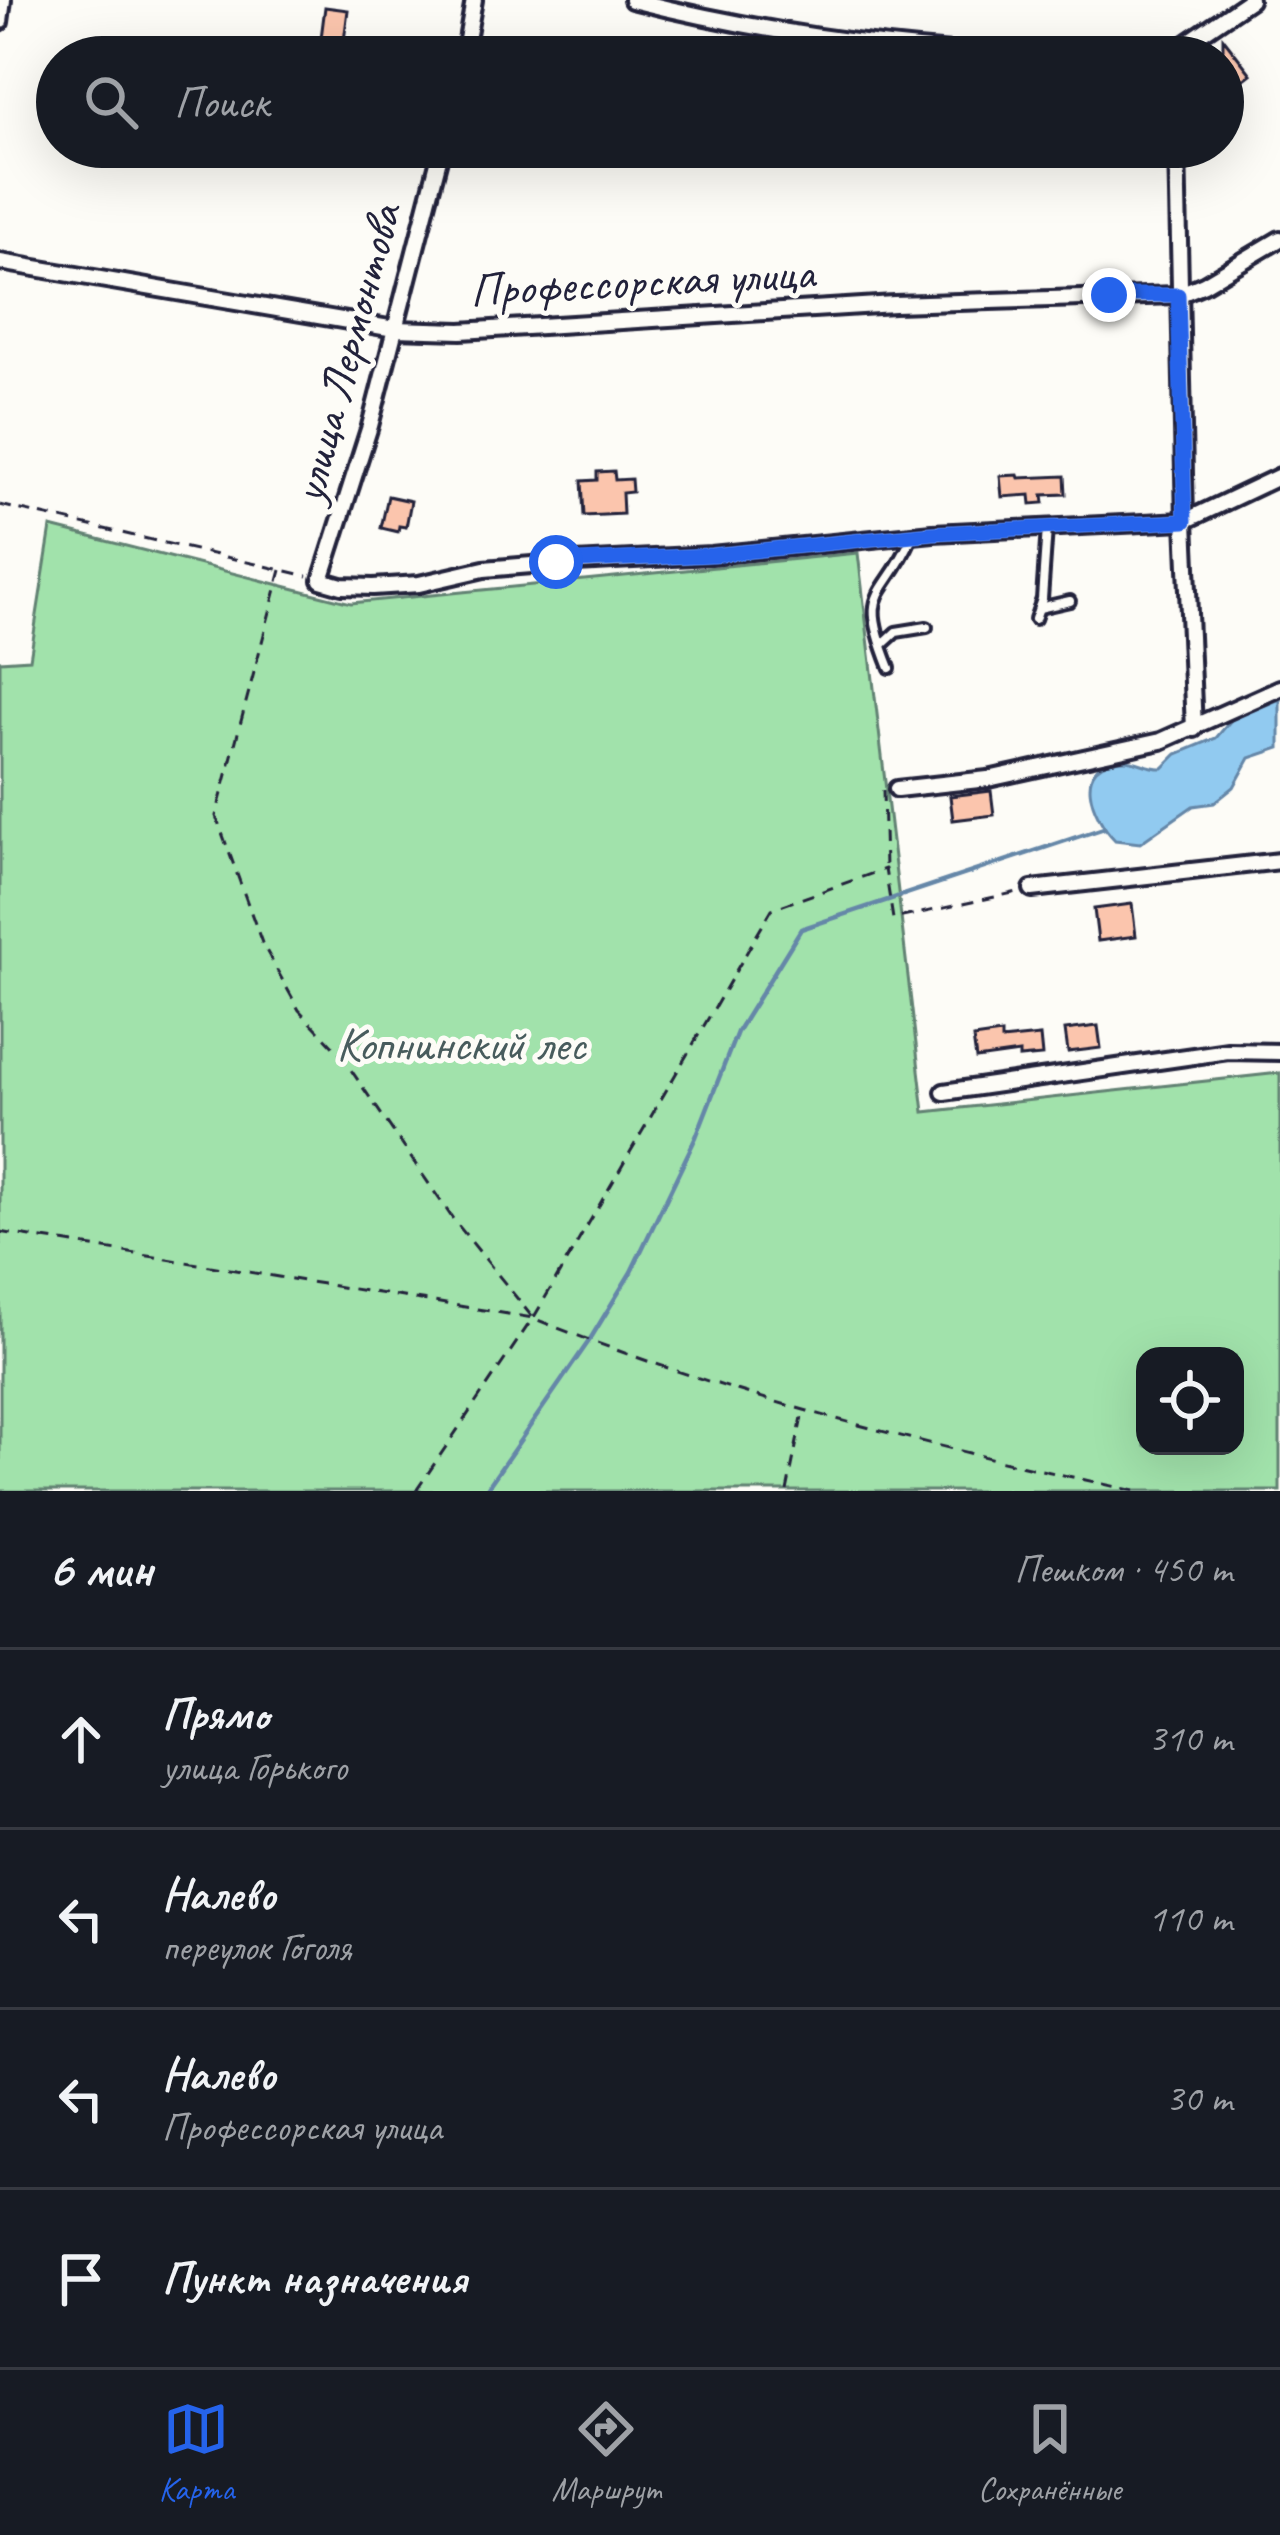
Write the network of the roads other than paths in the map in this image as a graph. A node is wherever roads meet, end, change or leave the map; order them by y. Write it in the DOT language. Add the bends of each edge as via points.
graph roads {
  1 [pos="3,0"];
  2 [pos="474,0"];
  3 [pos="632,0"];
  4 [pos="1250,0"];
  5 [pos="0,22"];
  6 [pos="468,36"];
  7 [pos="807,36"];
  8 [pos="1200,36"];
  9 [pos="436,168"];
  10 [pos="1177,168"];
  11 [pos="1280,239"];
  12 [pos="0,262"];
  13 [pos="1178,295"];
  14 [pos="394,329"];
  15 [pos="1280,476"];
  16 [pos="1185,521"];
  17 [pos="1047,529"];
  18 [pos="913,535"];
  19 [pos="1070,601"];
  20 [pos="927,627"];
  21 [pos="883,644"];
  22 [pos="890,668"];
  23 [pos="1280,688"];
  24 [pos="1194,729"];
  25 [pos="897,789"];
  26 [pos="1280,861"];
  27 [pos="1032,889"];
  28 [pos="1280,1052"];
  29 [pos="944,1092"];
  1 -- 5 [label="street"];
  2 -- 6 [label="street"];
  3 -- 7 [label="street"];
  4 -- 8 [label="street"];
  9 -- 14 [label="street, улица Лермонтова"];
  10 -- 13 [label="street"];
  11 -- 13 [label="street, Профессорская улица"];
  12 -- 14 [label="street, Профессорская улица"];
  13 -- 14 [label="street, Профессорская улица"];
  13 -- 16 [label="street"];
  14 -- 18 [label="street, улица Лермонтова" via="321,580 396,586 508,567"];
  15 -- 16 [label="street"];
  16 -- 17 [label="street"];
  16 -- 24 [label="street"];
  17 -- 18 [label="street"];
  17 -- 19 [label="lane" via="1037,614"];
  18 -- 21 [label="lane" via="875,596"];
  20 -- 21 [label="lane" via="896,632"];
  21 -- 22 [label="lane"];
  23 -- 24 [label="street"];
  24 -- 25 [label="street" via="988,778"];
  26 -- 27 [label="street"];
  28 -- 29 [label="street" via="1228,1051"];
}
